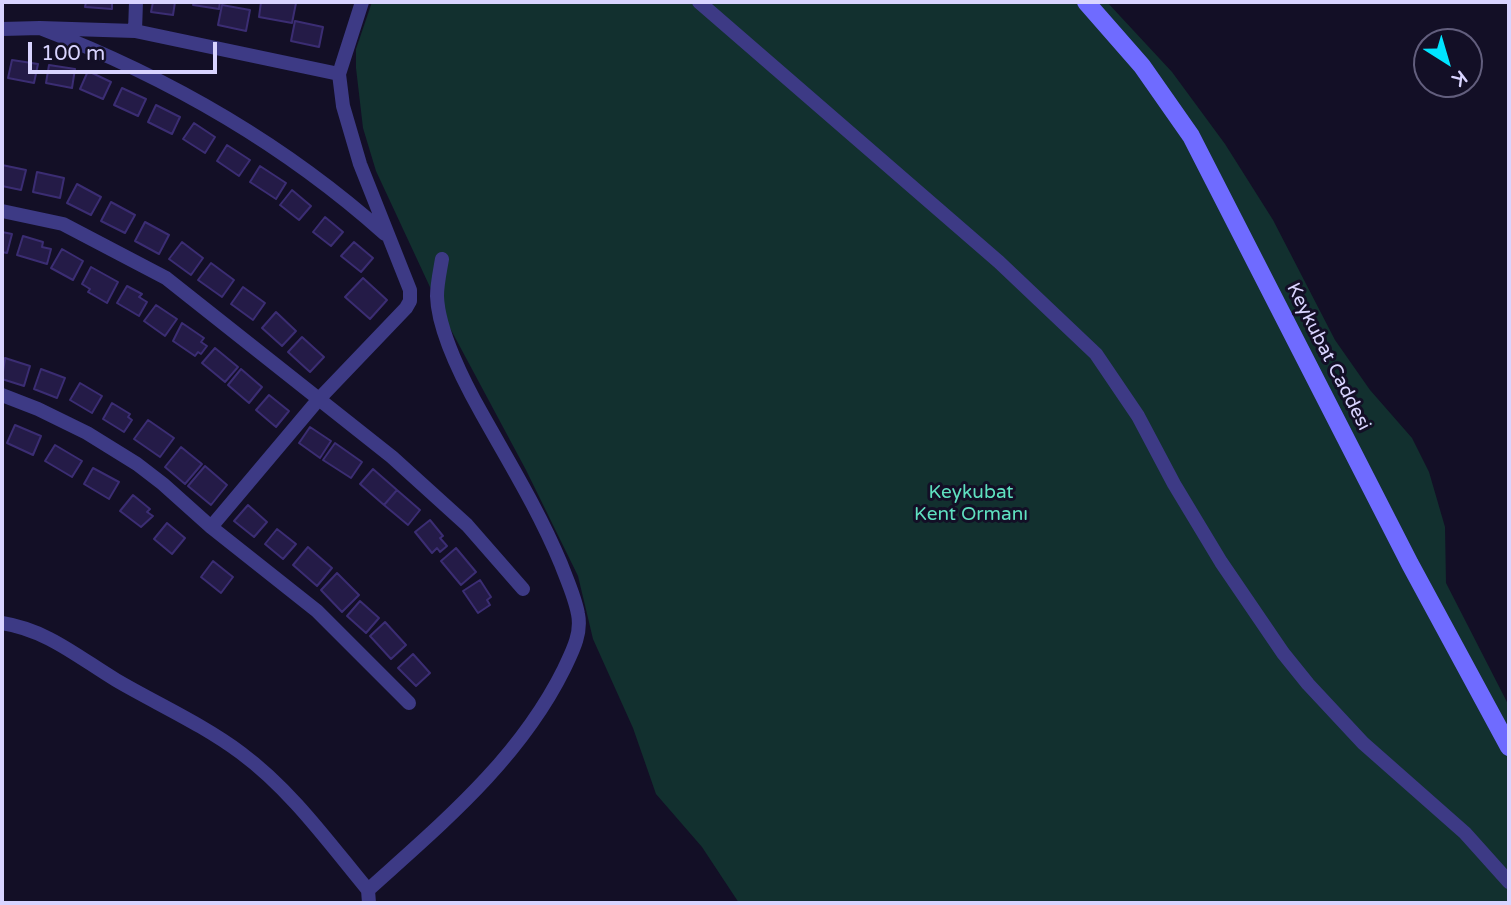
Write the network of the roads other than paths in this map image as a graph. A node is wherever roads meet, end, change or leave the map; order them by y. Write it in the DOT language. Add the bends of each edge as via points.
graph roads {
  1 [pos="136,2"];
  2 [pos="362,2"];
  3 [pos="699,2"];
  4 [pos="1086,2"];
  5 [pos="40,28"];
  6 [pos="2,29"];
  7 [pos="135,31"];
  8 [pos="339,74"];
  9 [pos="2,211"];
  10 [pos="392,240"];
  11 [pos="442,260"];
  12 [pos="2,395"];
  13 [pos="318,400"];
  14 [pos="211,527"];
  15 [pos="523,589"];
  16 [pos="2,623"];
  17 [pos="409,703"];
  18 [pos="1509,747"];
  19 [pos="1509,882"];
  20 [pos="369,897"];
  1 -- 7 [label="street"];
  2 -- 8 [label="street"];
  3 -- 19 [label="street" via="999,262 1096,354 1138,416 1221,562 1283,653 1363,743 1465,833"];
  4 -- 18 [label="street, Keykubat Caddesi" via="1142,66 1191,136"];
  5 -- 6 [label="street"];
  5 -- 7 [label="street"];
  5 -- 10 [label="street" via="152,75 245,128 315,176"];
  7 -- 8 [label="street"];
  8 -- 10 [label="street" via="354,145"];
  9 -- 13 [label="street" via="63,224 166,278"];
  10 -- 13 [label="street" via="410,290 408,305"];
  11 -- 20 [label="street" via="437,302 451,350 471,396 544,526 576,605 579,632 545,703 511,751"];
  12 -- 14 [label="street" via="110,446 163,484"];
  13 -- 14 [label="street"];
  13 -- 15 [label="street" via="392,457 467,525"];
  14 -- 17 [label="street" via="317,611"];
  16 -- 20 [label="street" via="55,640 242,753 298,805"];
}
